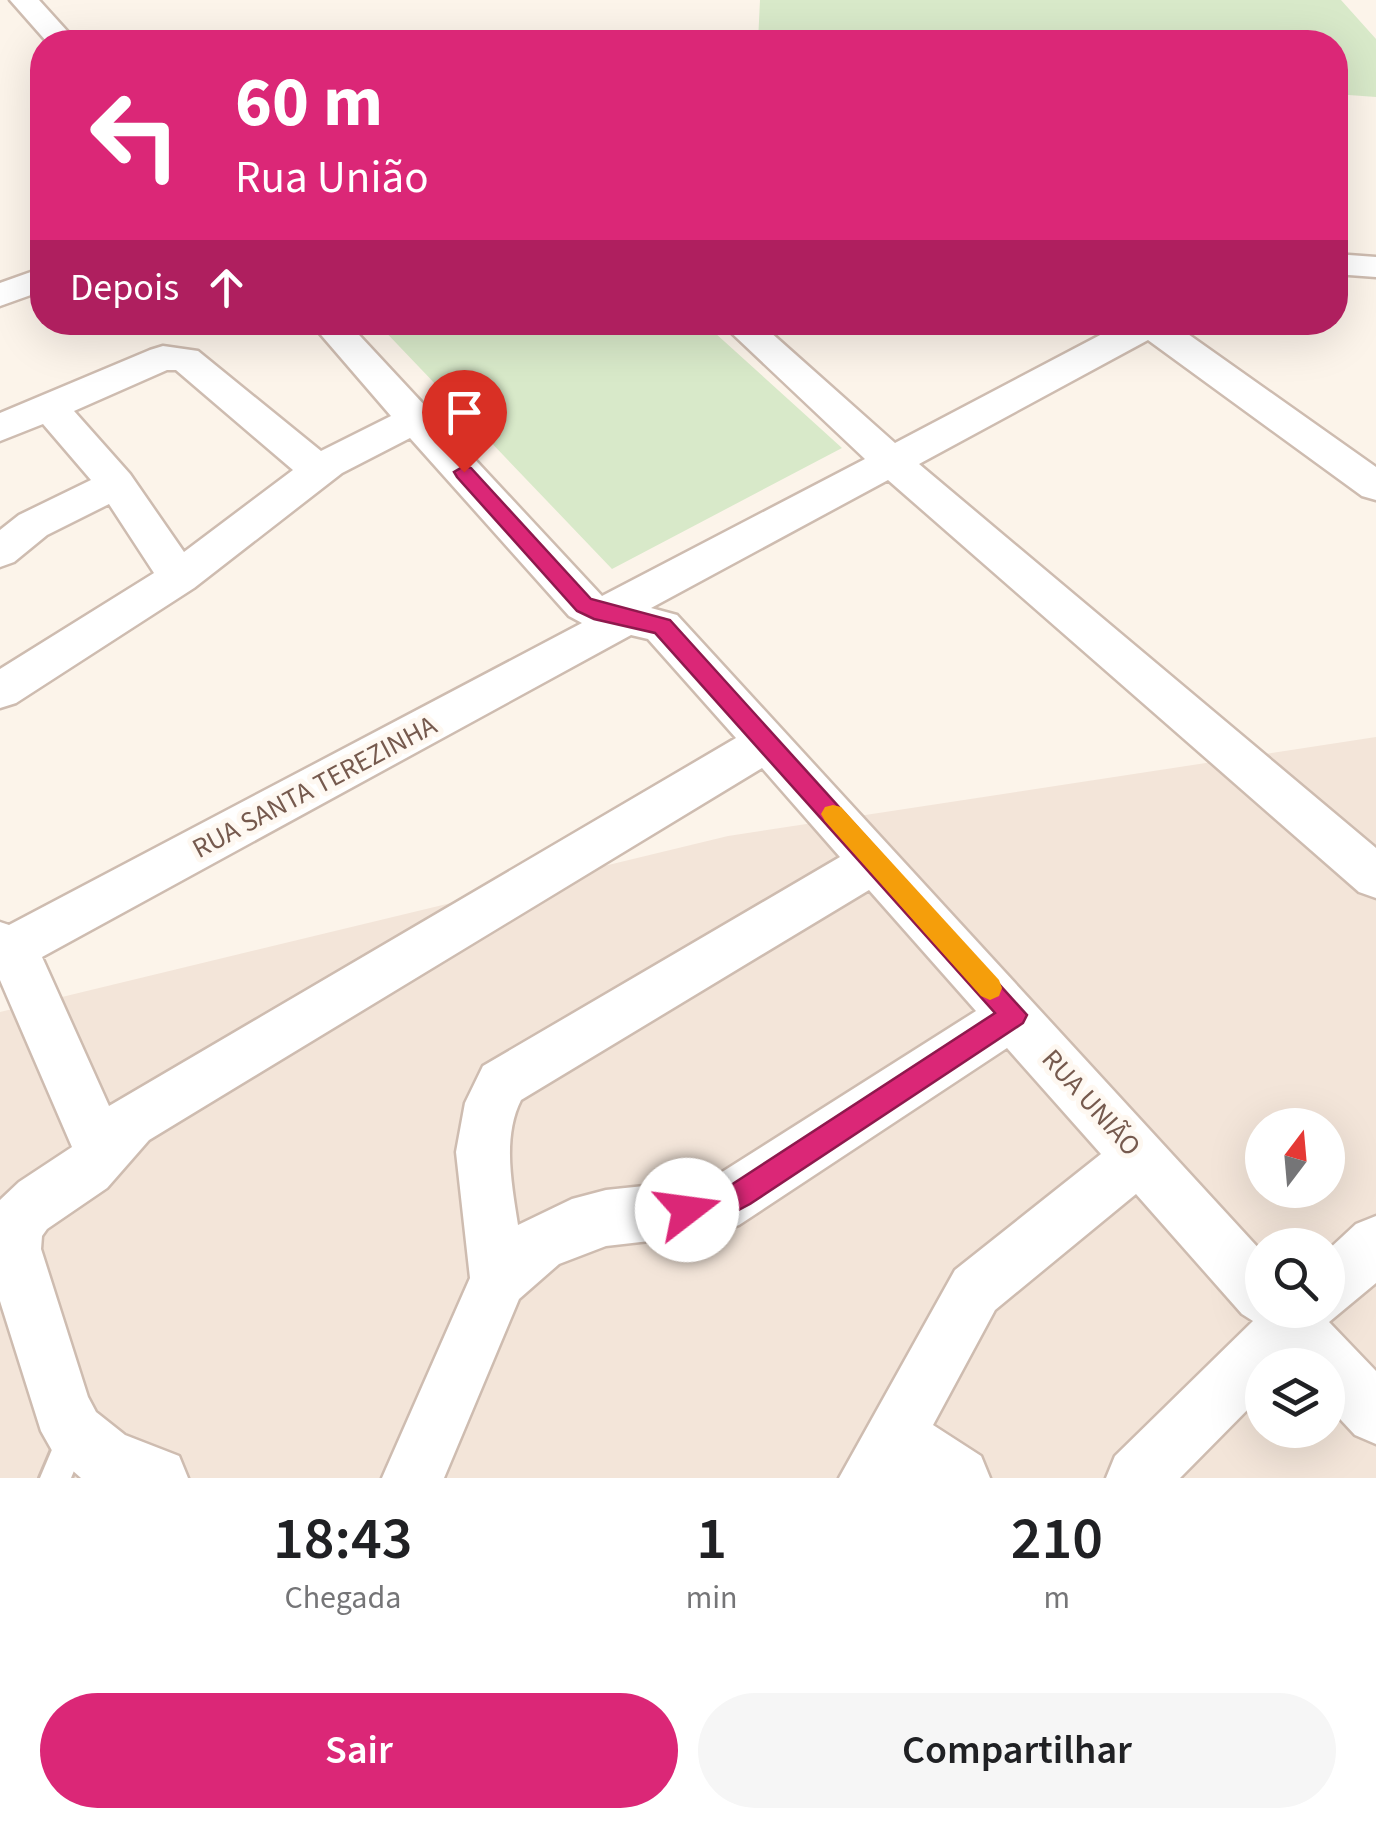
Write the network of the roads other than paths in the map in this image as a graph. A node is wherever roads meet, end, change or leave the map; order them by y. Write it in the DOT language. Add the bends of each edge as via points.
graph roads {
  1 [pos="24,0"];
  2 [pos="51,30"];
  3 [pos="1348,265"];
  4 [pos="1376,267"];
  5 [pos="30,284"];
  6 [pos="0,295"];
  7 [pos="339,335"];
  8 [pos="751,335"];
  9 [pos="1128,335"];
  10 [pos="1167,335"];
  11 [pos="50,408"];
  12 [pos="416,420"];
  13 [pos="0,428"];
  14 [pos="892,462"];
  15 [pos="318,471"];
  16 [pos="116,484"];
  17 [pos="1376,486"];
  18 [pos="0,552"];
  19 [pos="179,577"];
  20 [pos="616,616"];
  21 [pos="0,691"];
  22 [pos="767,742"];
  23 [pos="875,861"];
  24 [pos="1376,876"];
  25 [pos="2,950"];
  26 [pos="1014,1015"];
  27 [pos="102,1153"];
  28 [pos="1141,1156"];
  29 [pos="1376,1244"];
  30 [pos="1245,1259"];
  31 [pos="1345,1267"];
  32 [pos="500,1280"];
  33 [pos="1271,1328"];
  34 [pos="1310,1328"];
  35 [pos="1376,1414"];
  36 [pos="65,1456"];
  37 [pos="883,1458"];
  38 [pos="157,1478"];
  39 [pos="413,1478"];
  40 [pos="960,1478"];
  41 [pos="1137,1478"];
  1 -- 2 [label="street"];
  3 -- 4 [label="street"];
  5 -- 6 [label="street"];
  7 -- 12 [label="street, RUA UNIÃO"];
  8 -- 14 [label="street"];
  9 -- 14 [label="street, RUA SANTA TEREZINHA"];
  10 -- 17 [label="street"];
  11 -- 13 [label="street"];
  11 -- 15 [label="street" via="163,358 184,358"];
  11 -- 16 [label="street"];
  12 -- 15 [label="street"];
  12 -- 20 [label="street, RUA UNIÃO" via="584,605"];
  14 -- 20 [label="street, RUA SANTA TEREZINHA"];
  14 -- 24 [label="street"];
  15 -- 19 [label="street"];
  16 -- 18 [label="street" via="33,526"];
  16 -- 19 [label="street"];
  19 -- 21 [label="street"];
  20 -- 22 [label="street, RUA UNIÃO" via="662,626"];
  20 -- 25 [label="street, RUA SANTA TEREZINHA"];
  22 -- 23 [label="street, RUA UNIÃO"];
  22 -- 27 [label="street" via="130,1122"];
  23 -- 26 [label="street, RUA UNIÃO"];
  23 -- 32 [label="street" via="502,1083 484,1117 483,1144"];
  25 -- 27 [label="street" via="22,969"];
  26 -- 28 [label="street, RUA UNIÃO"];
  26 -- 32 [label="street" via="718,1206 572,1227 540,1244"];
  27 -- 36 [label="street" via="24,1211 12,1236 62,1410"];
  28 -- 30 [label="street, RUA UNIÃO"];
  28 -- 37 [label="street" via="976,1290"];
  29 -- 31 [label="street"];
  32 -- 39 [label="street"];
  33 -- 41 [label="street"];
  34 -- 35 [label="street, RUA UNIÃO"];
  36 -- 38 [label="street" via="88,1448"];
  37 -- 40 [label="street"];
}
